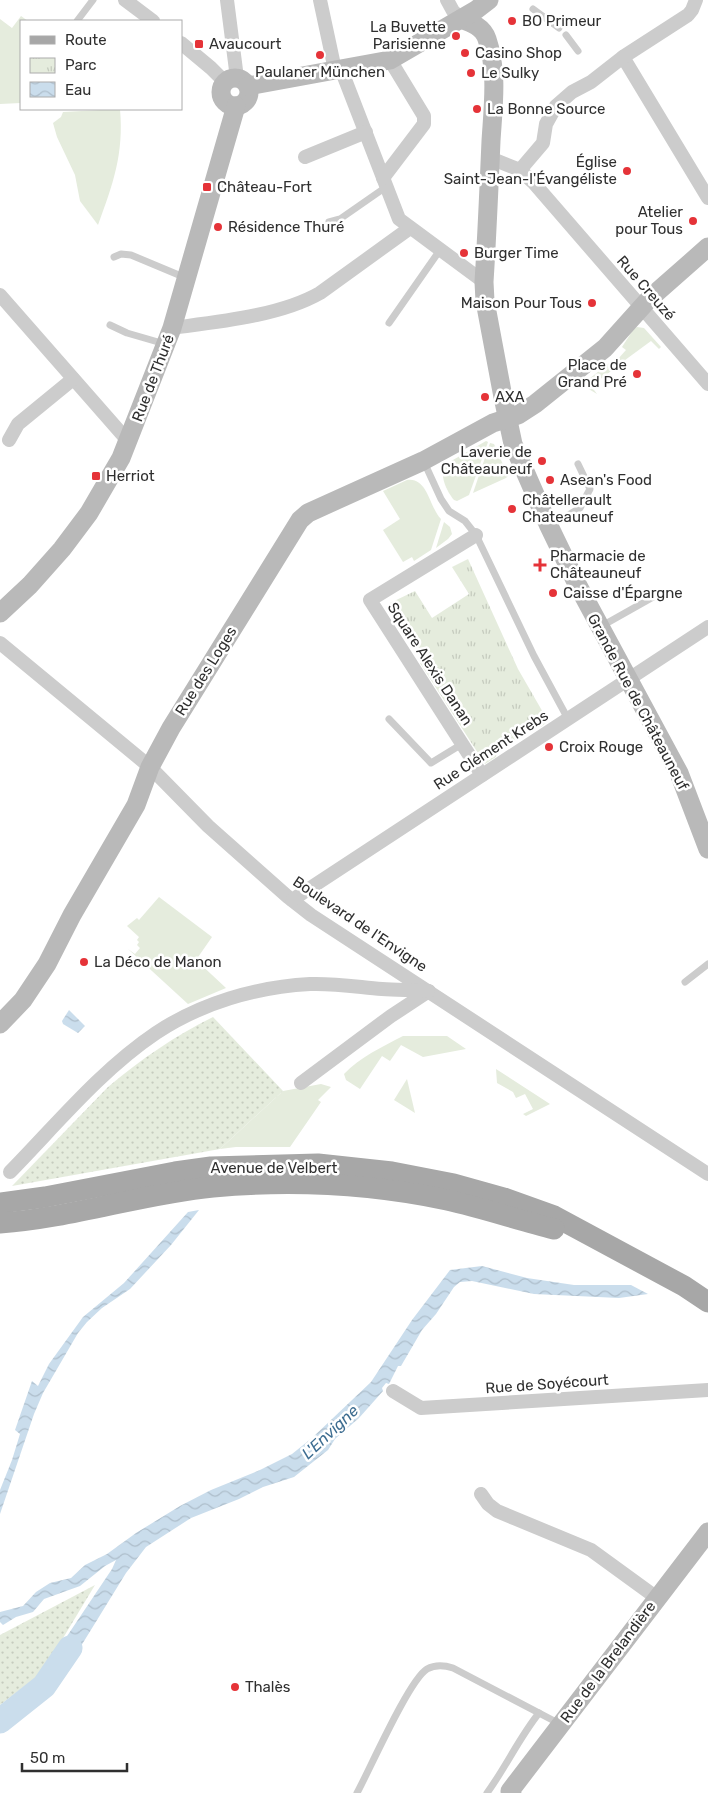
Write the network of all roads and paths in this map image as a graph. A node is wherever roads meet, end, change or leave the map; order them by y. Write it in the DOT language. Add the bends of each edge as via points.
graph roads {
  1 [pos="93,0"];
  2 [pos="125,0"];
  3 [pos="227,0"];
  4 [pos="320,0"];
  5 [pos="447,0"];
  6 [pos="489,0"];
  7 [pos="696,0"];
  8 [pos="533,9"];
  9 [pos="461,19"];
  10 [pos="78,20"];
  11 [pos="152,20"];
  12 [pos="559,28"];
  13 [pos="566,35"];
  14 [pos="182,44"];
  15 [pos="578,51"];
  16 [pos="623,57"];
  17 [pos="390,60"];
  18 [pos="338,70"];
  19 [pos="237,82"];
  20 [pos="366,132"];
  21 [pos="305,157"];
  22 [pos="490,158"];
  23 [pos="520,170"];
  24 [pos="384,183"];
  25 [pos="708,198"];
  26 [pos="329,222"];
  27 [pos="410,228"];
  28 [pos="708,247"];
  29 [pos="440,250"];
  30 [pos="114,256"];
  31 [pos="186,278"];
  32 [pos="484,282"];
  33 [pos="0,295"];
  34 [pos="641,307"];
  35 [pos="389,323"];
  36 [pos="110,325"];
  37 [pos="169,336"];
  38 [pos="73,378"];
  39 [pos="708,384"];
  40 [pos="507,420"];
  41 [pos="10,440"];
  42 [pos="128,441"];
  43 [pos="423,461"];
  44 [pos="578,464"];
  45 [pos="570,514"];
  46 [pos="476,535"];
  47 [pos="655,596"];
  48 [pos="0,613"];
  49 [pos="600,627"];
  50 [pos="708,627"];
  51 [pos="0,644"];
  52 [pos="629,679"];
  53 [pos="389,720"];
  54 [pos="568,720"];
  55 [pos="462,744"];
  56 [pos="150,767"];
  57 [pos="482,775"];
  58 [pos="708,849"];
  59 [pos="292,900"];
  60 [pos="708,964"];
  61 [pos="685,982"];
  62 [pos="429,991"];
  63 [pos="0,1024"];
  64 [pos="301,1082"];
  65 [pos="10,1172"];
  66 [pos="708,1174"];
  67 [pos="0,1203"];
  68 [pos="0,1223"];
  69 [pos="598,1240"];
  70 [pos="708,1302"];
  71 [pos="708,1390"];
  72 [pos="393,1391"];
  73 [pos="481,1494"];
  74 [pos="708,1532"];
  75 [pos="657,1598"];
  76 [pos="539,1713"];
  77 [pos="561,1724"];
  78 [pos="510,1792"];
  79 [pos="358,1793"];
  80 [pos="487,1793"];
  1 -- 10 [label="lane"];
  2 -- 11 [label="street"];
  3 -- 19 [label="street"];
  4 -- 18 [label="street"];
  5 -- 9 [label="street"];
  6 -- 9 [label="main road"];
  7 -- 16 [label="street" via="688,15"];
  8 -- 12 [label="lane"];
  9 -- 17 [label="main road"];
  9 -- 22 [label="main road, Grande Rue de Châteauneuf" via="482,29 491,56"];
  13 -- 15 [label="lane"];
  14 -- 19 [label="street" via="211,68"];
  16 -- 23 [label="street" via="556,106 546,124 543,143"];
  16 -- 25 [label="street"];
  17 -- 18 [label="main road"];
  17 -- 24 [label="street" via="424,116 424,124"];
  18 -- 19 [label="main road"];
  18 -- 20 [label="street"];
  19 -- 31 [label="main road, Rue de Thuré" via="249,95 236,106"];
  20 -- 21 [label="street"];
  20 -- 24 [label="street"];
  22 -- 23 [label="street, Rue Creuzé"];
  22 -- 32 [label="main road, Grande Rue de Châteauneuf"];
  23 -- 34 [label="street, Rue Creuzé"];
  24 -- 26 [label="lane" via="340,219"];
  24 -- 27 [label="street" via="399,219"];
  27 -- 29 [label="street"];
  27 -- 37 [label="street" via="306,301"];
  28 -- 34 [label="main road, Rue des Loges"];
  29 -- 32 [label="street"];
  29 -- 35 [label="lane"];
  30 -- 31 [label="lane" via="130,255"];
  31 -- 37 [label="main road, Rue de Thuré"];
  32 -- 40 [label="main road, Grande Rue de Châteauneuf"];
  33 -- 38 [label="street"];
  34 -- 39 [label="street, Rue Creuzé"];
  34 -- 40 [label="main road, Rue des Loges" via="618,335 589,362 535,404"];
  36 -- 37 [label="lane" via="127,333"];
  37 -- 42 [label="main road, Rue de Thuré"];
  38 -- 41 [label="street" via="18,424"];
  38 -- 42 [label="street"];
  40 -- 43 [label="main road, Rue des Loges" via="493,423"];
  40 -- 49 [label="main road, Grande Rue de Châteauneuf" via="513,444 553,522"];
  42 -- 48 [label="main road, Rue de Thuré" via="89,513 30,585"];
  43 -- 46 [label="lane" via="449,511 465,521"];
  43 -- 56 [label="main road, Rue des Loges" via="312,511 300,520 176,719"];
  44 -- 45 [label="lane" via="590,489 580,508"];
  46 -- 54 [label="lane"];
  46 -- 55 [label="street, Square Alexis Danan" via="370,600"];
  47 -- 49 [label="lane"];
  49 -- 52 [label="main road, Grande Rue de Châteauneuf"];
  50 -- 52 [label="street, Rue Clément Krebs"];
  51 -- 56 [label="street, Boulevard de l'Envigne"];
  52 -- 54 [label="street, Rue Clément Krebs"];
  52 -- 58 [label="main road, Grande Rue de Châteauneuf" via="679,773"];
  53 -- 55 [label="lane" via="430,763"];
  54 -- 57 [label="street, Rue Clément Krebs"];
  55 -- 57 [label="street, Square Alexis Danan"];
  56 -- 59 [label="street, Boulevard de l'Envigne" via="208,826"];
  56 -- 63 [label="main road, Rue des Loges" via="136,805 47,964 22,1000"];
  57 -- 59 [label="street, Rue Clément Krebs"];
  59 -- 62 [label="street, Boulevard de l'Envigne"];
  60 -- 61 [label="lane"];
  62 -- 64 [label="street"];
  62 -- 65 [label="street" via="309,984 230,998 193,1012 156,1032 109,1070"];
  62 -- 66 [label="street, Boulevard de l'Envigne"];
  67 -- 69 [label="main road, Avenue de Velbert" via="211,1167 318,1164 392,1172 454,1184 554,1216"];
  68 -- 69 [label="main road, Avenue de Velbert" via="49,1217 178,1191 283,1183 388,1190 447,1200"];
  69 -- 70 [label="main road, Avenue de Velbert"];
  71 -- 72 [label="street, Rue de Soyécourt" via="421,1408"];
  73 -- 75 [label="street" via="497,1511 591,1550"];
  74 -- 75 [label="main road, Rue de la Brelandière"];
  75 -- 77 [label="main road, Rue de la Brelandière"];
  76 -- 77 [label="lane"];
  76 -- 79 [label="lane" via="447,1666 436,1665 426,1670 416,1682"];
  76 -- 80 [label="lane"];
  77 -- 78 [label="main road, Rue de la Brelandière"];
}
